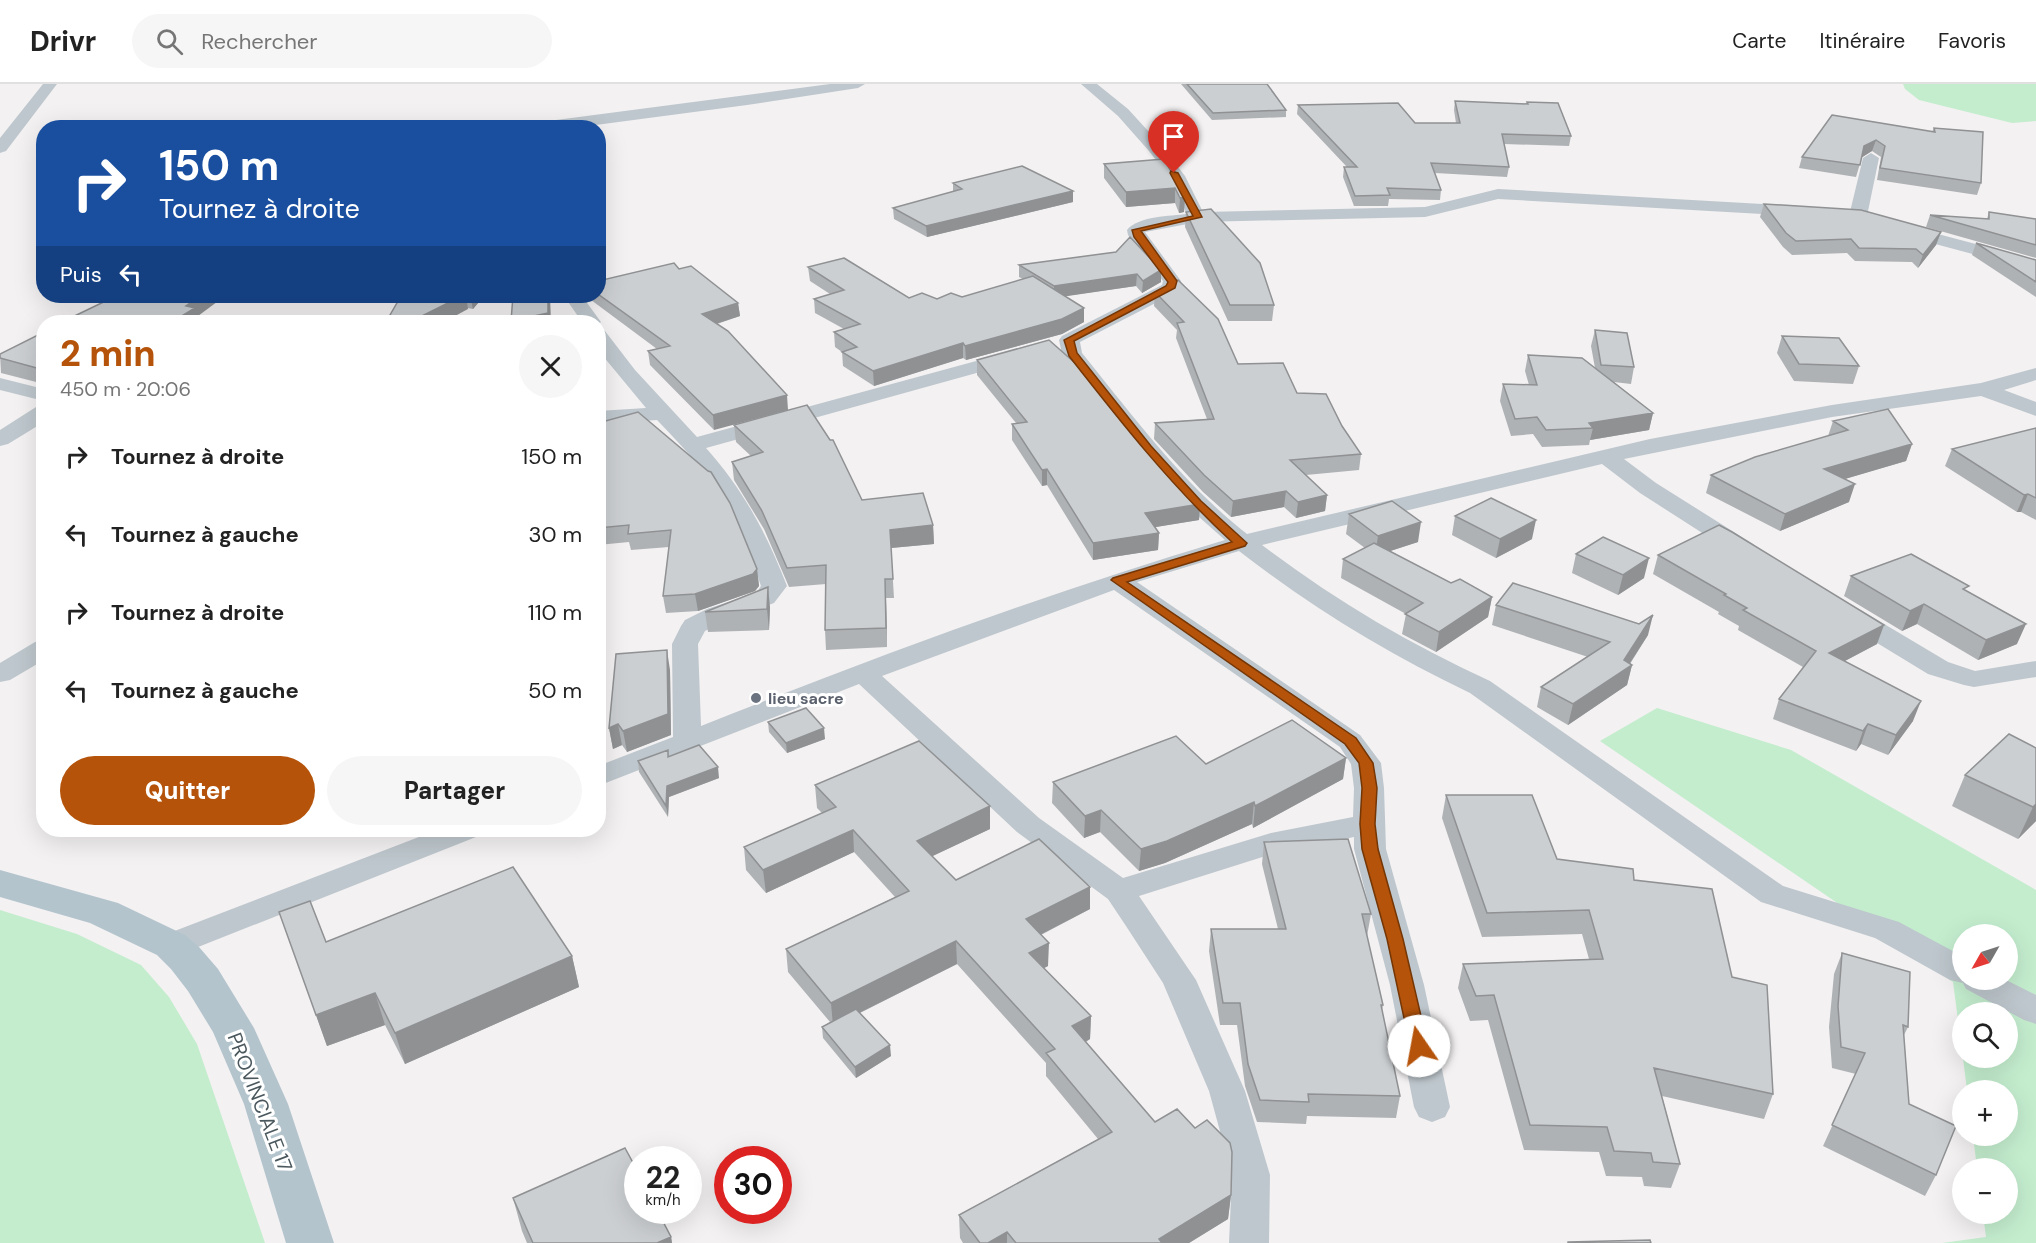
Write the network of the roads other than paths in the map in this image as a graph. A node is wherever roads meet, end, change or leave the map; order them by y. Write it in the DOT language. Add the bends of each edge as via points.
graph roads {
  1 [pos="50,84"];
  2 [pos="858,84"];
  3 [pos="1088,84"];
  4 [pos="596,120"];
  5 [pos="0,148"];
  6 [pos="1871,158"];
  7 [pos="1840,214"];
  8 [pos="1198,217"];
  9 [pos="2036,266"];
  10 [pos="606,345"];
  11 [pos="1049,346"];
  12 [pos="2036,374"];
  13 [pos="0,384"];
  14 [pos="1983,389"];
  15 [pos="36,393"];
  16 [pos="2036,410"];
  17 [pos="661,413"];
  18 [pos="36,417"];
  19 [pos="606,417"];
  20 [pos="0,439"];
  21 [pos="691,445"];
  22 [pos="1606,456"];
  23 [pos="1241,543"];
  24 [pos="1763,561"];
  25 [pos="1117,580"];
  26 [pos="1832,604"];
  27 [pos="36,653"];
  28 [pos="2036,669"];
  29 [pos="0,674"];
  30 [pos="864,674"];
  31 [pos="687,741"];
  32 [pos="606,774"];
  33 [pos="1368,824"];
  34 [pos="447,837"];
  35 [pos="0,883"];
  36 [pos="1119,891"];
  37 [pos="171,945"];
  38 [pos="1952,966"];
  39 [pos="1997,990"];
  40 [pos="2036,1011"];
  41 [pos="1432,1107"];
  42 [pos="310,1243"];
  43 [pos="1249,1243"];
  1 -- 5 [label="street"];
  2 -- 4 [label="street"];
  3 -- 8 [label="street" via="1137,129 1174,173"];
  6 -- 7 [label="street"];
  7 -- 8 [label="street" via="1513,194 1483,196 1425,212"];
  7 -- 9 [label="street"];
  8 -- 11 [label="street" via="1136,230 1173,281 1170,288"];
  10 -- 17 [label="street"];
  11 -- 21 [label="street"];
  11 -- 23 [label="street" via="1072,354 1197,503"];
  12 -- 14 [label="street"];
  13 -- 15 [label="street"];
  14 -- 16 [label="street"];
  14 -- 22 [label="street" via="1832,411"];
  17 -- 19 [label="street"];
  17 -- 21 [label="street"];
  18 -- 20 [label="street"];
  21 -- 31 [label="street" via="727,488 762,552 774,586 765,598 694,626 685,644"];
  22 -- 23 [label="street"];
  22 -- 24 [label="street" via="1648,488"];
  23 -- 25 [label="street"];
  23 -- 38 [label="street" via="1353,621 1488,692 1772,894 1887,930"];
  25 -- 30 [label="street"];
  25 -- 33 [label="street" via="1350,741 1366,763"];
  26 -- 28 [label="street" via="1938,668 1974,679"];
  27 -- 29 [label="street"];
  30 -- 31 [label="street"];
  30 -- 36 [label="street" via="1029,825"];
  31 -- 32 [label="street"];
  33 -- 36 [label="street" via="1271,843"];
  33 -- 41 [label="street" via="1370,849 1407,985"];
  34 -- 37 [label="street"];
  35 -- 37 [label="main road, PROVINCIALE 17" via="104,913"];
  36 -- 43 [label="street" via="1179,980 1227,1091 1251,1175"];
  37 -- 42 [label="main road, PROVINCIALE 17" via="203,980 233,1028 266,1104"];
  39 -- 40 [label="street"];
}
